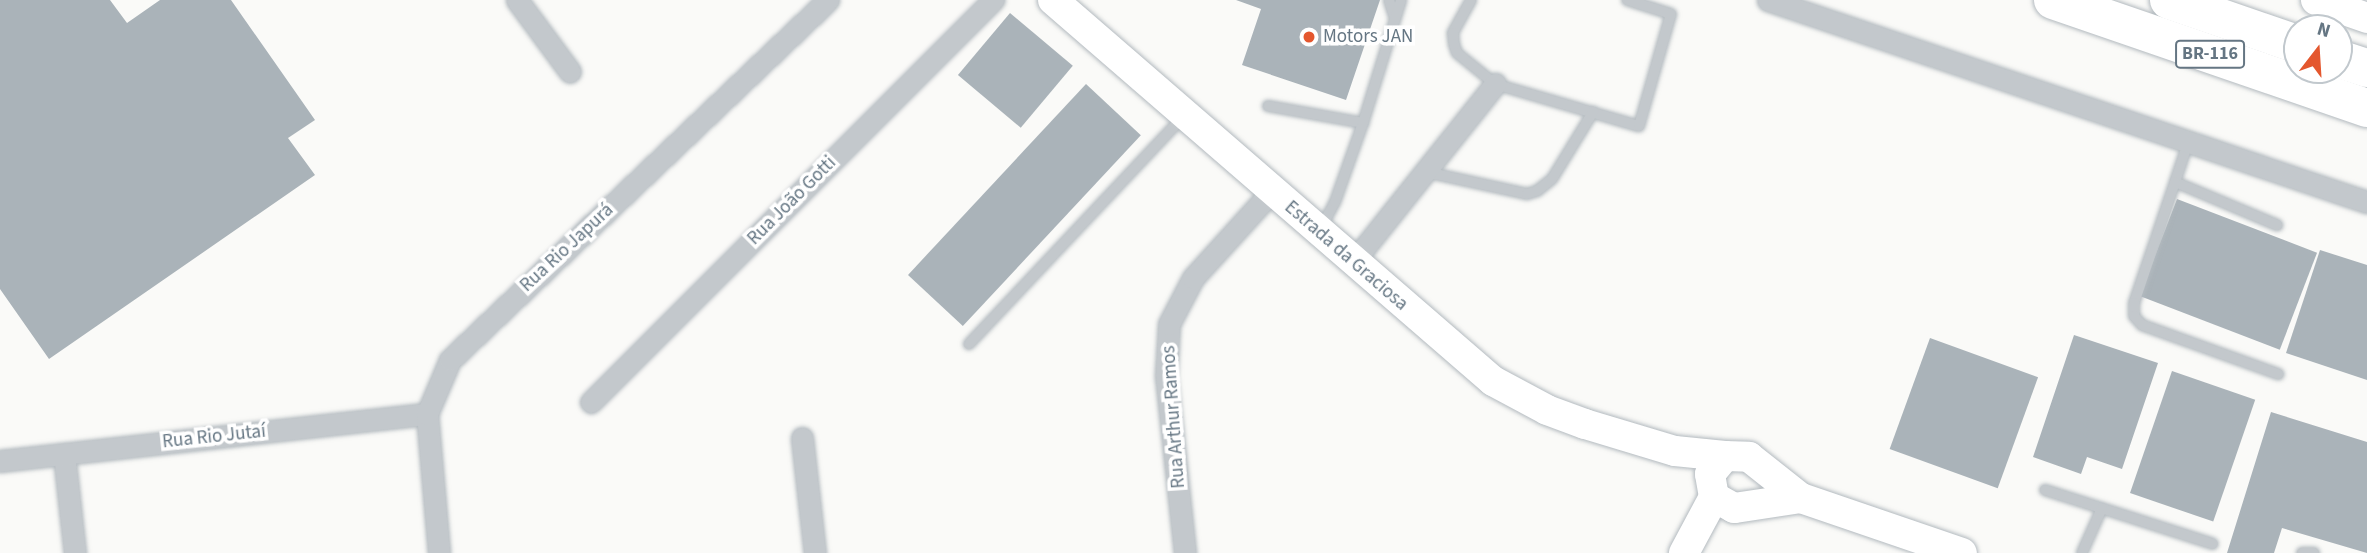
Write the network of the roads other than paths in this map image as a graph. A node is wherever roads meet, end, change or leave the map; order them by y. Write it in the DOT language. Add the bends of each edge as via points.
graph roads {
  1 [pos="517,0"];
  2 [pos="828,0"];
  3 [pos="992,0"];
  4 [pos="1053,0"];
  5 [pos="1389,0"];
  6 [pos="1401,0"];
  7 [pos="1471,0"];
  8 [pos="1627,0"];
  9 [pos="1768,0"];
  10 [pos="2053,0"];
  11 [pos="2169,0"];
  12 [pos="2316,0"];
  13 [pos="1395,18"];
  14 [pos="2367,18"];
  15 [pos="2283,39"];
  16 [pos="570,72"];
  17 [pos="1495,84"];
  18 [pos="1268,106"];
  19 [pos="2367,108"];
  20 [pos="1593,112"];
  21 [pos="1185,115"];
  22 [pos="1363,123"];
  23 [pos="2188,143"];
  24 [pos="1426,172"];
  25 [pos="2175,183"];
  26 [pos="1272,191"];
  27 [pos="2367,202"];
  28 [pos="2277,225"];
  29 [pos="1319,232"];
  30 [pos="1353,262"];
  31 [pos="969,344"];
  32 [pos="2278,374"];
  33 [pos="591,402"];
  34 [pos="427,414"];
  35 [pos="802,438"];
  36 [pos="1675,451"];
  37 [pos="64,454"];
  38 [pos="1725,456"];
  39 [pos="0,461"];
  40 [pos="1758,465"];
  41 [pos="2045,490"];
  42 [pos="1801,498"];
  43 [pos="1726,499"];
  44 [pos="2102,508"];
  45 [pos="2213,544"];
  46 [pos="1688,547"];
  47 [pos="75,553"];
  48 [pos="439,553"];
  49 [pos="815,553"];
  50 [pos="1185,553"];
  51 [pos="1962,553"];
  52 [pos="2082,553"];
  53 [pos="2302,553"];
  54 [pos="2314,553"];
  1 -- 16 [label="street"];
  2 -- 34 [label="street, Rua Rio Japurá" via="468,341 438,383"];
  3 -- 33 [label="street, Rua João Gotti"];
  4 -- 21 [label="main road, Estrada da Graciosa"];
  5 -- 13 [label="lane"];
  6 -- 13 [label="lane"];
  7 -- 17 [label="lane" via="1453,33 1454,44 1457,53"];
  8 -- 20 [label="lane" via="1671,14 1639,126"];
  9 -- 23 [label="street"];
  10 -- 19 [label="highway, BR-116"];
  11 -- 15 [label="highway, BR-116"];
  12 -- 14 [label="main road"];
  13 -- 22 [label="lane"];
  17 -- 20 [label="lane"];
  17 -- 24 [label="street"];
  18 -- 22 [label="lane"];
  20 -- 24 [label="lane" via="1552,179 1537,191 1527,194"];
  21 -- 26 [label="main road, Estrada da Graciosa"];
  21 -- 31 [label="lane"];
  22 -- 29 [label="lane" via="1335,202"];
  23 -- 25 [label="lane"];
  23 -- 27 [label="street"];
  24 -- 30 [label="street"];
  25 -- 28 [label="lane"];
  25 -- 32 [label="lane" via="2134,303 2134,316 2142,325"];
  26 -- 29 [label="main road, Estrada da Graciosa"];
  26 -- 50 [label="street, Rua Arthur Ramos" via="1193,278 1169,324 1166,376"];
  29 -- 30 [label="main road, Estrada da Graciosa"];
  30 -- 36 [label="main road, Estrada da Graciosa" via="1467,362 1511,392 1546,410"];
  34 -- 37 [label="street, Rua Rio Jutaí"];
  34 -- 48 [label="street, Rua Rio Japurá"];
  35 -- 49 [label="street"];
  36 -- 38 [label="main road, Estrada da Graciosa"];
  36 -- 43 [label="main road, Estrada da Graciosa"];
  37 -- 39 [label="street, Rua Rio Jutaí"];
  37 -- 47 [label="street"];
  38 -- 40 [label="main road, Estrada da Graciosa" via="1737,454"];
  38 -- 43 [label="main road" via="1715,463"];
  40 -- 42 [label="main road"];
  40 -- 43 [label="main road" via="1762,488"];
  41 -- 44 [label="lane"];
  42 -- 43 [label="main road"];
  42 -- 51 [label="main road"];
  43 -- 46 [label="main road"];
  44 -- 45 [label="lane"];
  44 -- 52 [label="lane"];
  53 -- 54 [label="lane"];
}
